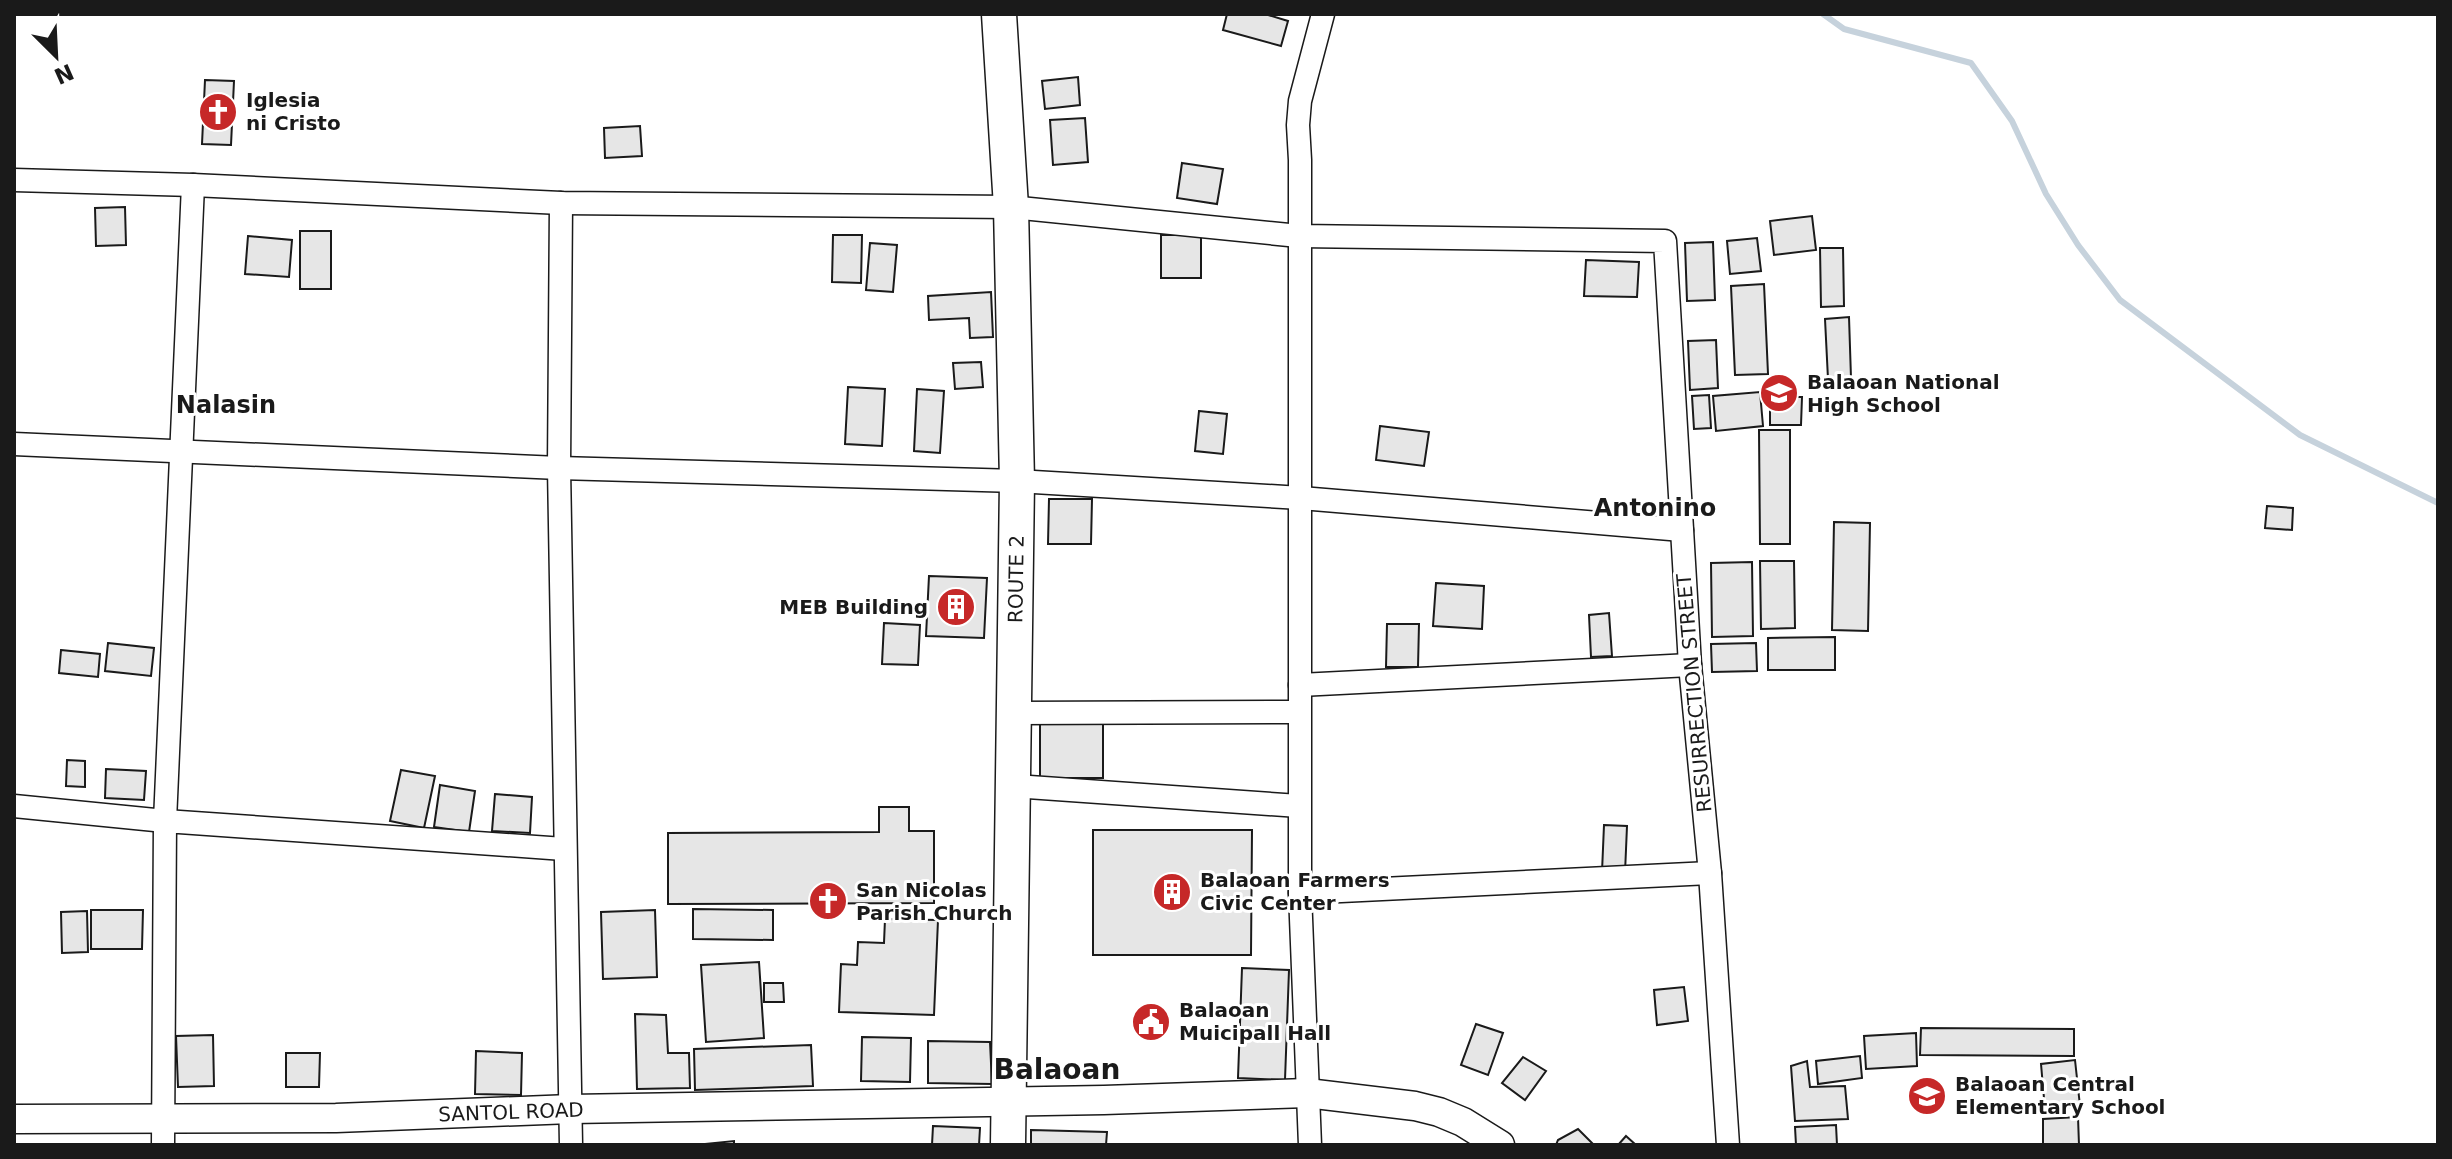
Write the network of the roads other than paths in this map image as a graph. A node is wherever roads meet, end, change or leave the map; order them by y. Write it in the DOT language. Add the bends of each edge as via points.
graph roads {
  1 [pos="999,14"];
  2 [pos="1323,14"];
  3 [pos="14,180"];
  4 [pos="193,185"];
  5 [pos="561,203"];
  6 [pos="1011,207"];
  7 [pos="1299,236"];
  8 [pos="14,444"];
  9 [pos="182,451"];
  10 [pos="559,468"];
  11 [pos="1017,481"];
  12 [pos="1301,498"];
  13 [pos="1682,530"];
  14 [pos="1690,665"];
  15 [pos="1300,685"];
  16 [pos="1299,712"];
  17 [pos="1015,713"];
  18 [pos="1014,786"];
  19 [pos="14,806"];
  20 [pos="1299,806"];
  21 [pos="165,821"];
  22 [pos="564,849"];
  23 [pos="1710,873"];
  24 [pos="1300,893"];
  25 [pos="1307,1093"];
  26 [pos="1008,1101"];
  27 [pos="571,1109"];
  28 [pos="14,1119"];
  29 [pos="162,1132"];
  30 [pos="571,1145"];
  31 [pos="1008,1145"];
  32 [pos="1310,1145"];
  33 [pos="1500,1145"];
  34 [pos="1728,1145"];
  1 -- 6 [label="highway, ROUTE 2"];
  2 -- 7 [label="street" via="1300,101"];
  3 -- 4 [label="street"];
  4 -- 5 [label="street"];
  4 -- 9 [label="street"];
  5 -- 6 [label="street"];
  5 -- 10 [label="street"];
  6 -- 7 [label="street"];
  6 -- 11 [label="highway, ROUTE 2"];
  7 -- 12 [label="street"];
  7 -- 13 [label="street, RESURRECTION STREET" via="1665,241"];
  8 -- 9 [label="street"];
  9 -- 10 [label="street"];
  9 -- 21 [label="street"];
  10 -- 11 [label="street"];
  10 -- 22 [label="street"];
  11 -- 12 [label="street"];
  11 -- 17 [label="highway, ROUTE 2"];
  12 -- 13 [label="street"];
  12 -- 15 [label="street"];
  13 -- 14 [label="street, RESURRECTION STREET"];
  14 -- 15 [label="street"];
  14 -- 23 [label="street, RESURRECTION STREET"];
  15 -- 16 [label="street"];
  16 -- 17 [label="street"];
  16 -- 20 [label="street"];
  17 -- 18 [label="highway, ROUTE 2"];
  18 -- 20 [label="street"];
  18 -- 26 [label="highway, ROUTE 2"];
  19 -- 21 [label="street"];
  20 -- 24 [label="street"];
  21 -- 22 [label="street"];
  21 -- 29 [label="street"];
  22 -- 27 [label="street"];
  23 -- 24 [label="street"];
  23 -- 34 [label="street, RESURRECTION STREET"];
  24 -- 25 [label="street"];
  25 -- 26 [label="main road, SANTOL ROAD"];
  25 -- 32 [label="street"];
  25 -- 33 [label="main road, SANTOL ROAD" via="1439,1112"];
  26 -- 27 [label="main road, SANTOL ROAD"];
  26 -- 31 [label="highway, ROUTE 2"];
  27 -- 29 [label="main road, SANTOL ROAD" via="336,1118"];
  27 -- 30 [label="street"];
  28 -- 29 [label="main road, SANTOL ROAD"];
}
